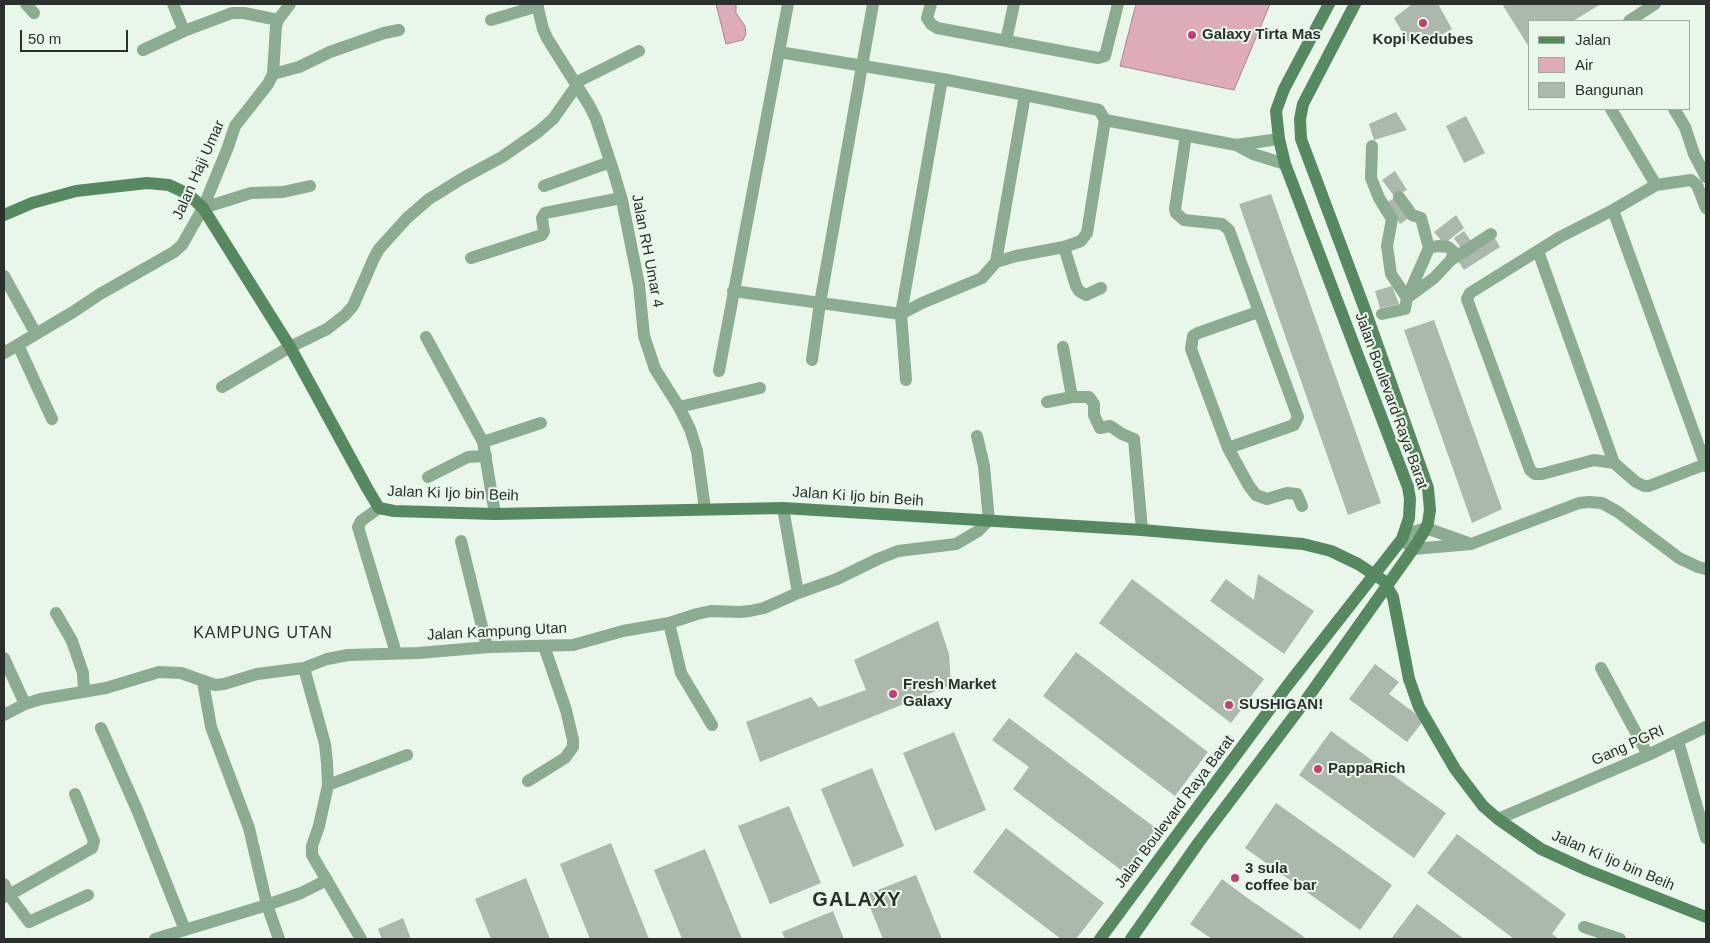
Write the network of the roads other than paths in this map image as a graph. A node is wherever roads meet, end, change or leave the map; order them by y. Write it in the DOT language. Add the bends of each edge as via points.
graph roads {
  1 [pos="173,4"];
  2 [pos="290,4"];
  3 [pos="788,4"];
  4 [pos="873,4"];
  5 [pos="931,4"];
  6 [pos="1014,4"];
  7 [pos="1118,4"];
  8 [pos="1329,4"];
  9 [pos="1355,4"];
  10 [pos="1655,4"];
  11 [pos="538,5"];
  12 [pos="278,20"];
  13 [pos="491,20"];
  14 [pos="1631,20"];
  15 [pos="399,30"];
  16 [pos="184,31"];
  17 [pos="1006,41"];
  18 [pos="143,50"];
  19 [pos="639,51"];
  20 [pos="779,52"];
  21 [pos="862,66"];
  22 [pos="273,74"];
  23 [pos="942,79"];
  24 [pos="576,84"];
  25 [pos="1025,95"];
  26 [pos="1613,110"];
  27 [pos="1675,110"];
  28 [pos="1105,120"];
  29 [pos="1186,135"];
  30 [pos="1279,139"];
  31 [pos="1236,145"];
  32 [pos="1372,146"];
  33 [pos="610,162"];
  34 [pos="1285,164"];
  35 [pos="1706,177"];
  36 [pos="1656,185"];
  37 [pos="310,186"];
  38 [pos="544,186"];
  39 [pos="1399,198"];
  40 [pos="622,200"];
  41 [pos="203,208"];
  42 [pos="1706,208"];
  43 [pos="1613,210"];
  44 [pos="4,216"];
  45 [pos="1491,234"];
  46 [pos="1064,247"];
  47 [pos="1429,248"];
  48 [pos="1538,251"];
  49 [pos="471,258"];
  50 [pos="1451,260"];
  51 [pos="996,262"];
  52 [pos="4,276"];
  53 [pos="1102,288"];
  54 [pos="733,291"];
  55 [pos="1407,298"];
  56 [pos="820,303"];
  57 [pos="1258,312"];
  58 [pos="901,314"];
  59 [pos="1382,314"];
  60 [pos="36,334"];
  61 [pos="426,337"];
  62 [pos="18,345"];
  63 [pos="290,347"];
  64 [pos="1062,348"];
  65 [pos="1378,350"];
  66 [pos="4,354"];
  67 [pos="1358,358"];
  68 [pos="812,360"];
  69 [pos="719,371"];
  70 [pos="906,380"];
  71 [pos="222,387"];
  72 [pos="760,388"];
  73 [pos="1072,397"];
  74 [pos="1047,402"];
  75 [pos="679,407"];
  76 [pos="52,419"];
  77 [pos="540,423"];
  78 [pos="977,436"];
  79 [pos="483,442"];
  80 [pos="1228,448"];
  81 [pos="486,456"];
  82 [pos="1614,463"];
  83 [pos="1706,465"];
  84 [pos="428,477"];
  85 [pos="1302,506"];
  86 [pos="379,508"];
  87 [pos="783,508"];
  88 [pos="705,509"];
  89 [pos="495,514"];
  90 [pos="988,521"];
  91 [pos="1426,528"];
  92 [pos="1142,530"];
  93 [pos="1402,539"];
  94 [pos="461,541"];
  95 [pos="1471,544"];
  96 [pos="1413,549"];
  97 [pos="1702,568"];
  98 [pos="1706,578"];
  99 [pos="798,593"];
  100 [pos="56,613"];
  101 [pos="669,623"];
  102 [pos="1322,640"];
  103 [pos="544,646"];
  104 [pos="487,647"];
  105 [pos="1340,652"];
  106 [pos="396,653"];
  107 [pos="4,658"];
  108 [pos="304,668"];
  109 [pos="1601,668"];
  110 [pos="204,682"];
  111 [pos="84,692"];
  112 [pos="24,704"];
  113 [pos="4,715"];
  114 [pos="712,726"];
  115 [pos="1706,727"];
  116 [pos="101,728"];
  117 [pos="1678,741"];
  118 [pos="406,755"];
  119 [pos="1648,755"];
  120 [pos="528,781"];
  121 [pos="328,785"];
  122 [pos="75,794"];
  123 [pos="1498,819"];
  124 [pos="1181,828"];
  125 [pos="1706,838"];
  126 [pos="1199,842"];
  127 [pos="326,880"];
  128 [pos="6,892"];
  129 [pos="88,895"];
  130 [pos="267,905"];
  131 [pos="1706,917"];
  132 [pos="1584,927"];
  133 [pos="185,930"];
  134 [pos="1604,936"];
  135 [pos="155,939"];
  136 [pos="279,939"];
  137 [pos="361,939"];
  138 [pos="1100,939"];
  139 [pos="1131,939"];
  140 [pos="1620,939"];
  1 -- 16 [label="street"];
  2 -- 12 [label="street"];
  3 -- 20 [label="street"];
  4 -- 21 [label="street"];
  5 -- 17 [label="street" via="928,18 937,28"];
  6 -- 17 [label="street"];
  7 -- 17 [label="street" via="1105,56 1098,58"];
  8 -- 30 [label="main road, Jalan Boulevard Raya Barat" via="1284,89 1276,111"];
  9 -- 65 [label="main road, Jalan Boulevard Raya Barat" via="1303,104 1301,139"];
  10 -- 14 [label="street"];
  11 -- 13 [label="street"];
  11 -- 24 [label="street, Jalan RH Umar 4" via="547,38"];
  12 -- 16 [label="street" via="232,12"];
  12 -- 22 [label="street"];
  15 -- 22 [label="street"];
  16 -- 18 [label="street"];
  19 -- 24 [label="street"];
  20 -- 21 [label="street"];
  20 -- 54 [label="street"];
  21 -- 23 [label="street"];
  21 -- 56 [label="street"];
  22 -- 41 [label="street, Jalan Haji Umar" via="235,126"];
  23 -- 25 [label="street"];
  23 -- 58 [label="street"];
  24 -- 33 [label="street, Jalan RH Umar 4" via="596,119"];
  24 -- 63 [label="street" via="553,118 538,132 420,205 379,249 353,306 345,315 327,329"];
  25 -- 28 [label="street" via="1099,110"];
  25 -- 51 [label="street"];
  26 -- 36 [label="street"];
  27 -- 35 [label="street"];
  28 -- 29 [label="street"];
  28 -- 46 [label="street" via="1087,233 1081,241"];
  29 -- 31 [label="street"];
  29 -- 57 [label="street" via="1176,213 1184,220 1222,224 1227,228"];
  30 -- 31 [label="street"];
  30 -- 34 [label="main road, Jalan Boulevard Raya Barat"];
  31 -- 34 [label="street" via="1252,154"];
  32 -- 55 [label="street" via="1371,178 1392,219 1387,246 1391,274"];
  33 -- 38 [label="street"];
  33 -- 40 [label="street, Jalan RH Umar 4"];
  34 -- 67 [label="main road, Jalan Boulevard Raya Barat"];
  36 -- 42 [label="street" via="1691,180 1697,185"];
  36 -- 43 [label="street"];
  37 -- 41 [label="street" via="283,192 251,193"];
  39 -- 47 [label="street" via="1412,215 1421,218"];
  40 -- 49 [label="street" via="545,213 542,236"];
  40 -- 75 [label="street, Jalan RH Umar 4" via="639,285 644,336 655,369"];
  41 -- 44 [label="main road, Jalan Ki Ijo bin Beih" via="188,194 169,185 147,183 76,191 32,203"];
  41 -- 60 [label="street, Jalan Haji Umar" via="182,245 174,252"];
  41 -- 63 [label="main road, Jalan Ki Ijo bin Beih"];
  43 -- 48 [label="street" via="1560,236"];
  43 -- 83 [label="street"];
  45 -- 50 [label="street"];
  46 -- 51 [label="street"];
  46 -- 53 [label="street" via="1079,291 1086,295"];
  47 -- 50 [label="street" via="1448,247 1454,252"];
  47 -- 55 [label="street"];
  48 -- 82 [label="street"];
  48 -- 82 [label="street" via="1470,293 1467,299 1530,470 1542,474 1594,460"];
  50 -- 55 [label="street" via="1434,278"];
  51 -- 58 [label="street" via="982,278"];
  52 -- 60 [label="street"];
  54 -- 56 [label="street"];
  54 -- 69 [label="street"];
  55 -- 59 [label="street" via="1405,310"];
  56 -- 58 [label="street"];
  56 -- 68 [label="street"];
  57 -- 80 [label="street" via="1193,336 1191,348"];
  57 -- 80 [label="street" via="1298,417 1294,425"];
  58 -- 70 [label="street"];
  60 -- 62 [label="street, Jalan Haji Umar"];
  61 -- 79 [label="street"];
  62 -- 66 [label="street, Jalan Haji Umar"];
  62 -- 76 [label="street"];
  63 -- 71 [label="street"];
  63 -- 86 [label="main road, Jalan Ki Ijo bin Beih"];
  64 -- 73 [label="street"];
  65 -- 67 [label="main road"];
  65 -- 91 [label="main road, Jalan Boulevard Raya Barat" via="1428,488 1430,510"];
  67 -- 93 [label="main road, Jalan Boulevard Raya Barat" via="1408,487 1409,518"];
  72 -- 75 [label="street"];
  73 -- 74 [label="street"];
  73 -- 92 [label="street" via="1089,397 1100,428 1110,426 1134,439"];
  75 -- 88 [label="street, Jalan RH Umar 4" via="697,451"];
  77 -- 79 [label="street"];
  78 -- 90 [label="street" via="984,466"];
  79 -- 81 [label="street"];
  80 -- 85 [label="street" via="1256,495 1267,499 1292,492 1299,497"];
  81 -- 84 [label="street" via="468,457"];
  81 -- 89 [label="street"];
  82 -- 83 [label="street" via="1636,482 1649,486"];
  86 -- 89 [label="main road, Jalan Ki Ijo bin Beih"];
  86 -- 106 [label="street" via="358,527"];
  87 -- 88 [label="main road, Jalan Ki Ijo bin Beih"];
  87 -- 90 [label="main road, Jalan Ki Ijo bin Beih"];
  87 -- 99 [label="street"];
  88 -- 89 [label="main road, Jalan Ki Ijo bin Beih"];
  90 -- 92 [label="main road, Jalan Ki Ijo bin Beih"];
  90 -- 99 [label="street, Jalan Kampung Utan" via="956,544 898,551"];
  91 -- 93 [label="street" via="1409,533"];
  91 -- 95 [label="street"];
  91 -- 96 [label="main road, Jalan Boulevard Raya Barat"];
  92 -- 123 [label="main road, Jalan Ki Ijo bin Beih" via="1303,544 1331,551 1384,581 1393,597 1409,678 1419,707 1455,769 1483,806"];
  93 -- 96 [label="street"];
  93 -- 102 [label="main road, Jalan Boulevard Raya Barat"];
  94 -- 104 [label="street"];
  95 -- 96 [label="street"];
  95 -- 97 [label="street" via="1579,503 1602,503 1679,558"];
  96 -- 105 [label="main road, Jalan Boulevard Raya Barat"];
  97 -- 98 [label="street"];
  99 -- 101 [label="street, Jalan Kampung Utan" via="764,608 711,611"];
  100 -- 111 [label="street" via="72,641 83,673"];
  101 -- 103 [label="street, Jalan Kampung Utan" via="573,645"];
  101 -- 114 [label="street" via="681,673"];
  102 -- 105 [label="main road"];
  102 -- 124 [label="main road, Jalan Boulevard Raya Barat"];
  103 -- 104 [label="street, Jalan Kampung Utan"];
  103 -- 120 [label="street" via="574,740 565,758"];
  104 -- 106 [label="street, Jalan Kampung Utan"];
  105 -- 126 [label="main road, Jalan Boulevard Raya Barat"];
  106 -- 108 [label="street, Jalan Kampung Utan" via="348,654"];
  107 -- 112 [label="street"];
  108 -- 110 [label="street, Jalan Kampung Utan" via="257,674 224,684"];
  108 -- 121 [label="street" via="324,744"];
  109 -- 119 [label="street"];
  110 -- 111 [label="street, Jalan Kampung Utan" via="181,673 159,672"];
  110 -- 130 [label="street" via="212,727 249,828"];
  111 -- 112 [label="street, Jalan Kampung Utan"];
  112 -- 113 [label="street, Jalan Kampung Utan"];
  115 -- 117 [label="street"];
  116 -- 133 [label="street"];
  117 -- 119 [label="street, Gang PGRI"];
  117 -- 125 [label="street, Gang PGRI"];
  118 -- 121 [label="street"];
  119 -- 123 [label="street, Gang PGRI"];
  121 -- 127 [label="street" via="311,850"];
  122 -- 128 [label="street" via="94,841 92,848"];
  123 -- 131 [label="main road, Jalan Ki Ijo bin Beih" via="1541,849"];
  124 -- 126 [label="main road"];
  124 -- 138 [label="main road, Jalan Boulevard Raya Barat"];
  126 -- 139 [label="main road, Jalan Boulevard Raya Barat"];
  127 -- 130 [label="street"];
  127 -- 137 [label="street"];
  128 -- 129 [label="street" via="29,922"];
  130 -- 133 [label="street"];
  130 -- 136 [label="street"];
  132 -- 134 [label="street"];
  133 -- 135 [label="street"];
  134 -- 140 [label="street"];
}
